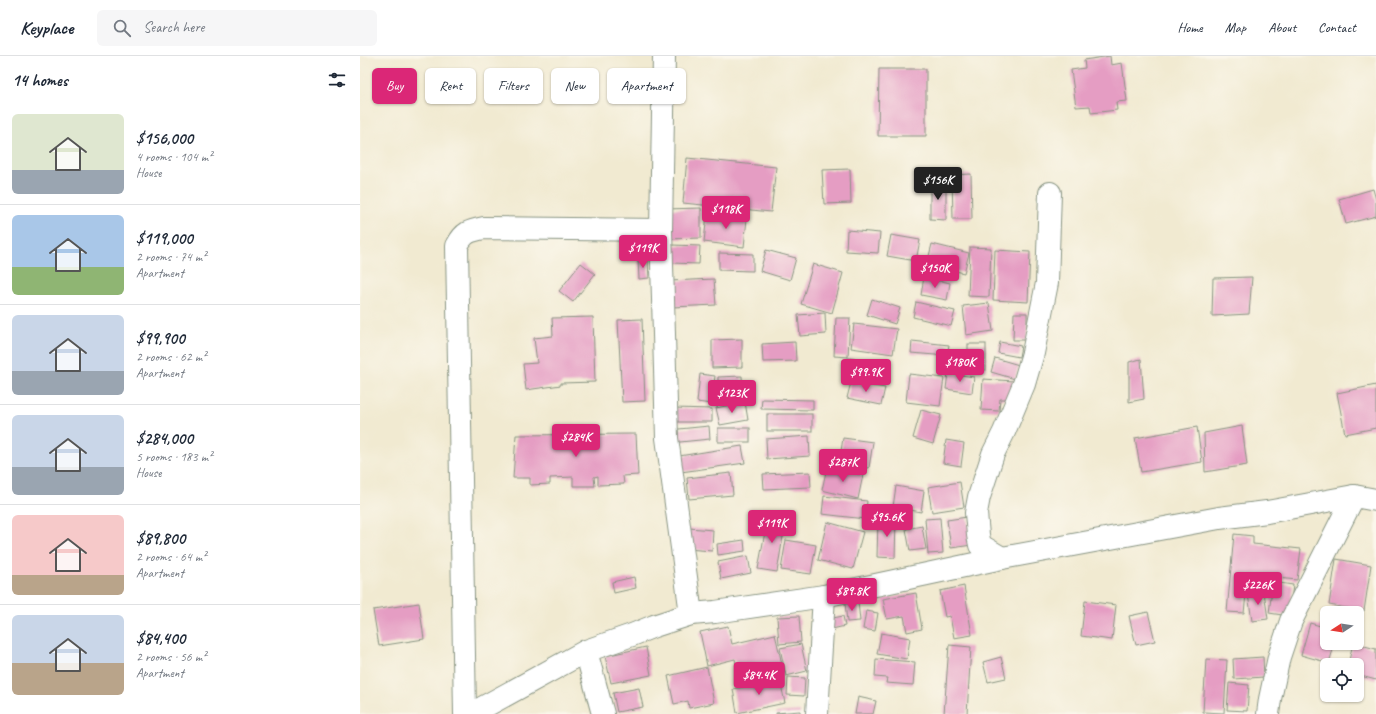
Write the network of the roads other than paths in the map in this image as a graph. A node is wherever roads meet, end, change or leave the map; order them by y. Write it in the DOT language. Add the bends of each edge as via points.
graph roads {
  1 [pos="664,56"];
  2 [pos="1050,193"];
  3 [pos="661,230"];
  4 [pos="1354,496"];
  5 [pos="1376,500"];
  6 [pos="1002,558"];
  7 [pos="824,596"];
  8 [pos="691,614"];
  9 [pos="586,651"];
  10 [pos="465,714"];
  11 [pos="470,714"];
  12 [pos="603,714"];
  13 [pos="817,714"];
  14 [pos="1268,714"];
  1 -- 3 [label="street"];
  2 -- 6 [label="street" via="1047,283 1033,353 1024,384 993,454 976,513 980,545"];
  3 -- 8 [label="street" via="667,438"];
  3 -- 10 [label="street" via="484,228 461,237 457,246"];
  4 -- 5 [label="street"];
  4 -- 6 [label="street"];
  4 -- 14 [label="street" via="1291,621 1279,657"];
  6 -- 7 [label="street"];
  7 -- 8 [label="street"];
  7 -- 13 [label="street"];
  8 -- 9 [label="street"];
  9 -- 11 [label="street"];
  9 -- 12 [label="street"];
}
